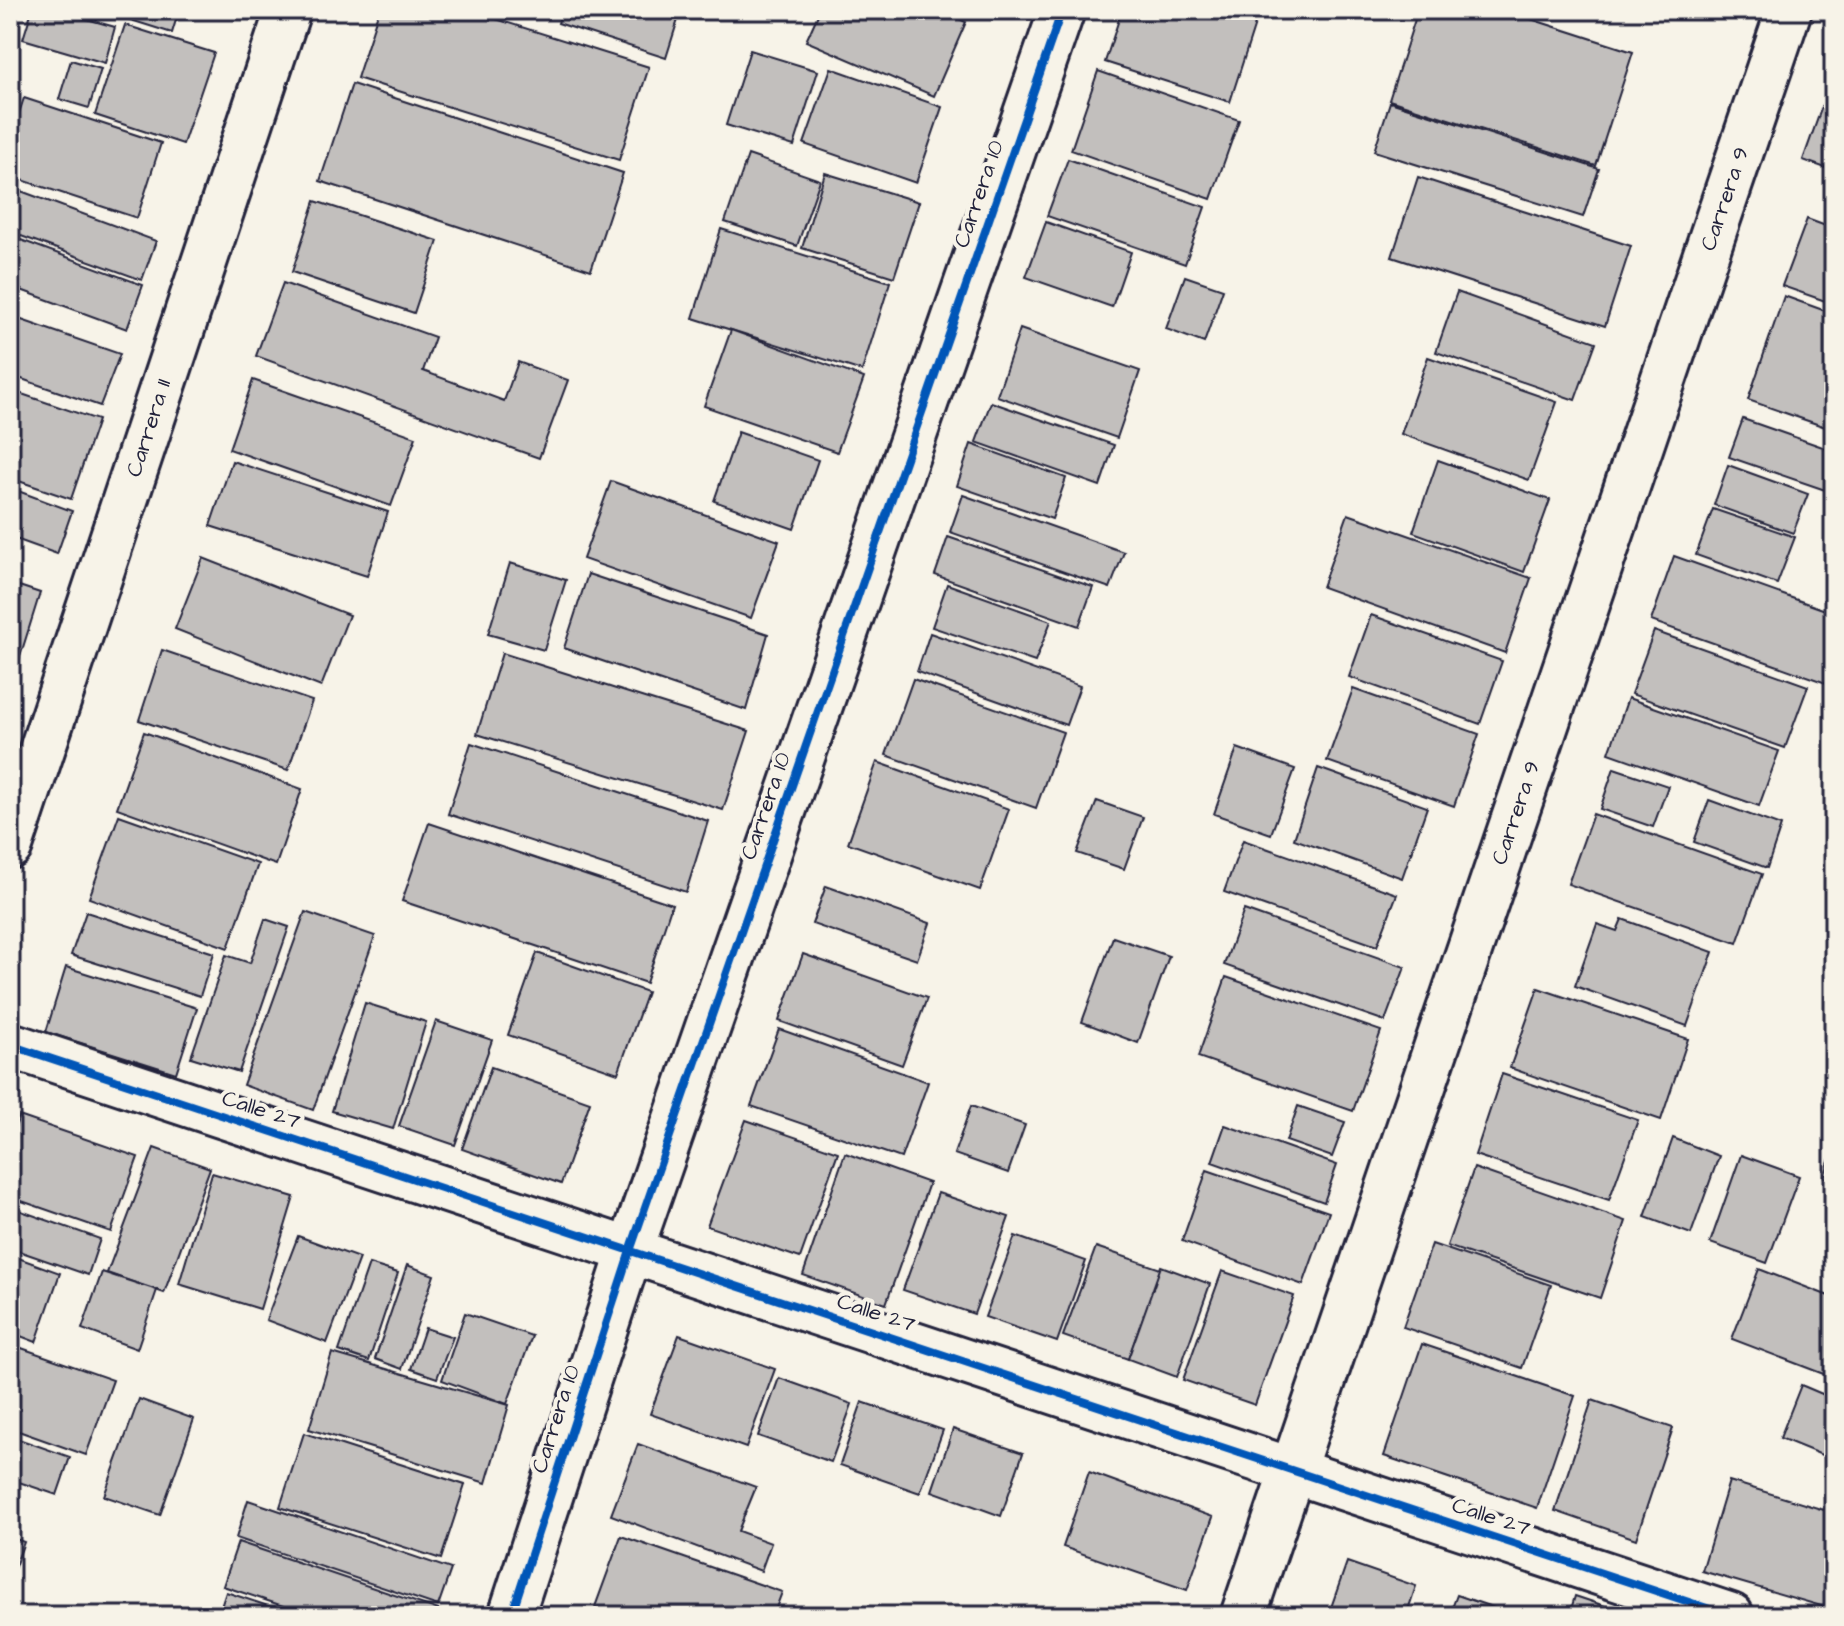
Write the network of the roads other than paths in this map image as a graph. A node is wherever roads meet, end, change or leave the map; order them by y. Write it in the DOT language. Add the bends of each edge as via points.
graph roads {
  1 [pos="288,10"];
  2 [pos="1062,10"];
  3 [pos="1789,10"];
  4 [pos="10,846"];
  5 [pos="10,1045"];
  6 [pos="630,1251"];
  7 [pos="1293,1470"];
  8 [pos="511,1616"];
  9 [pos="1243,1616"];
  10 [pos="1731,1616"];
  1 -- 4 [label="street, Carrera 11"];
  2 -- 6 [label="street, Carrera 10"];
  3 -- 7 [label="street, Carrera 9"];
  5 -- 6 [label="street, Calle 27"];
  6 -- 7 [label="street, Calle 27"];
  6 -- 8 [label="street, Carrera 10"];
  7 -- 9 [label="street, Carrera 9"];
  7 -- 10 [label="street, Calle 27"];
}
